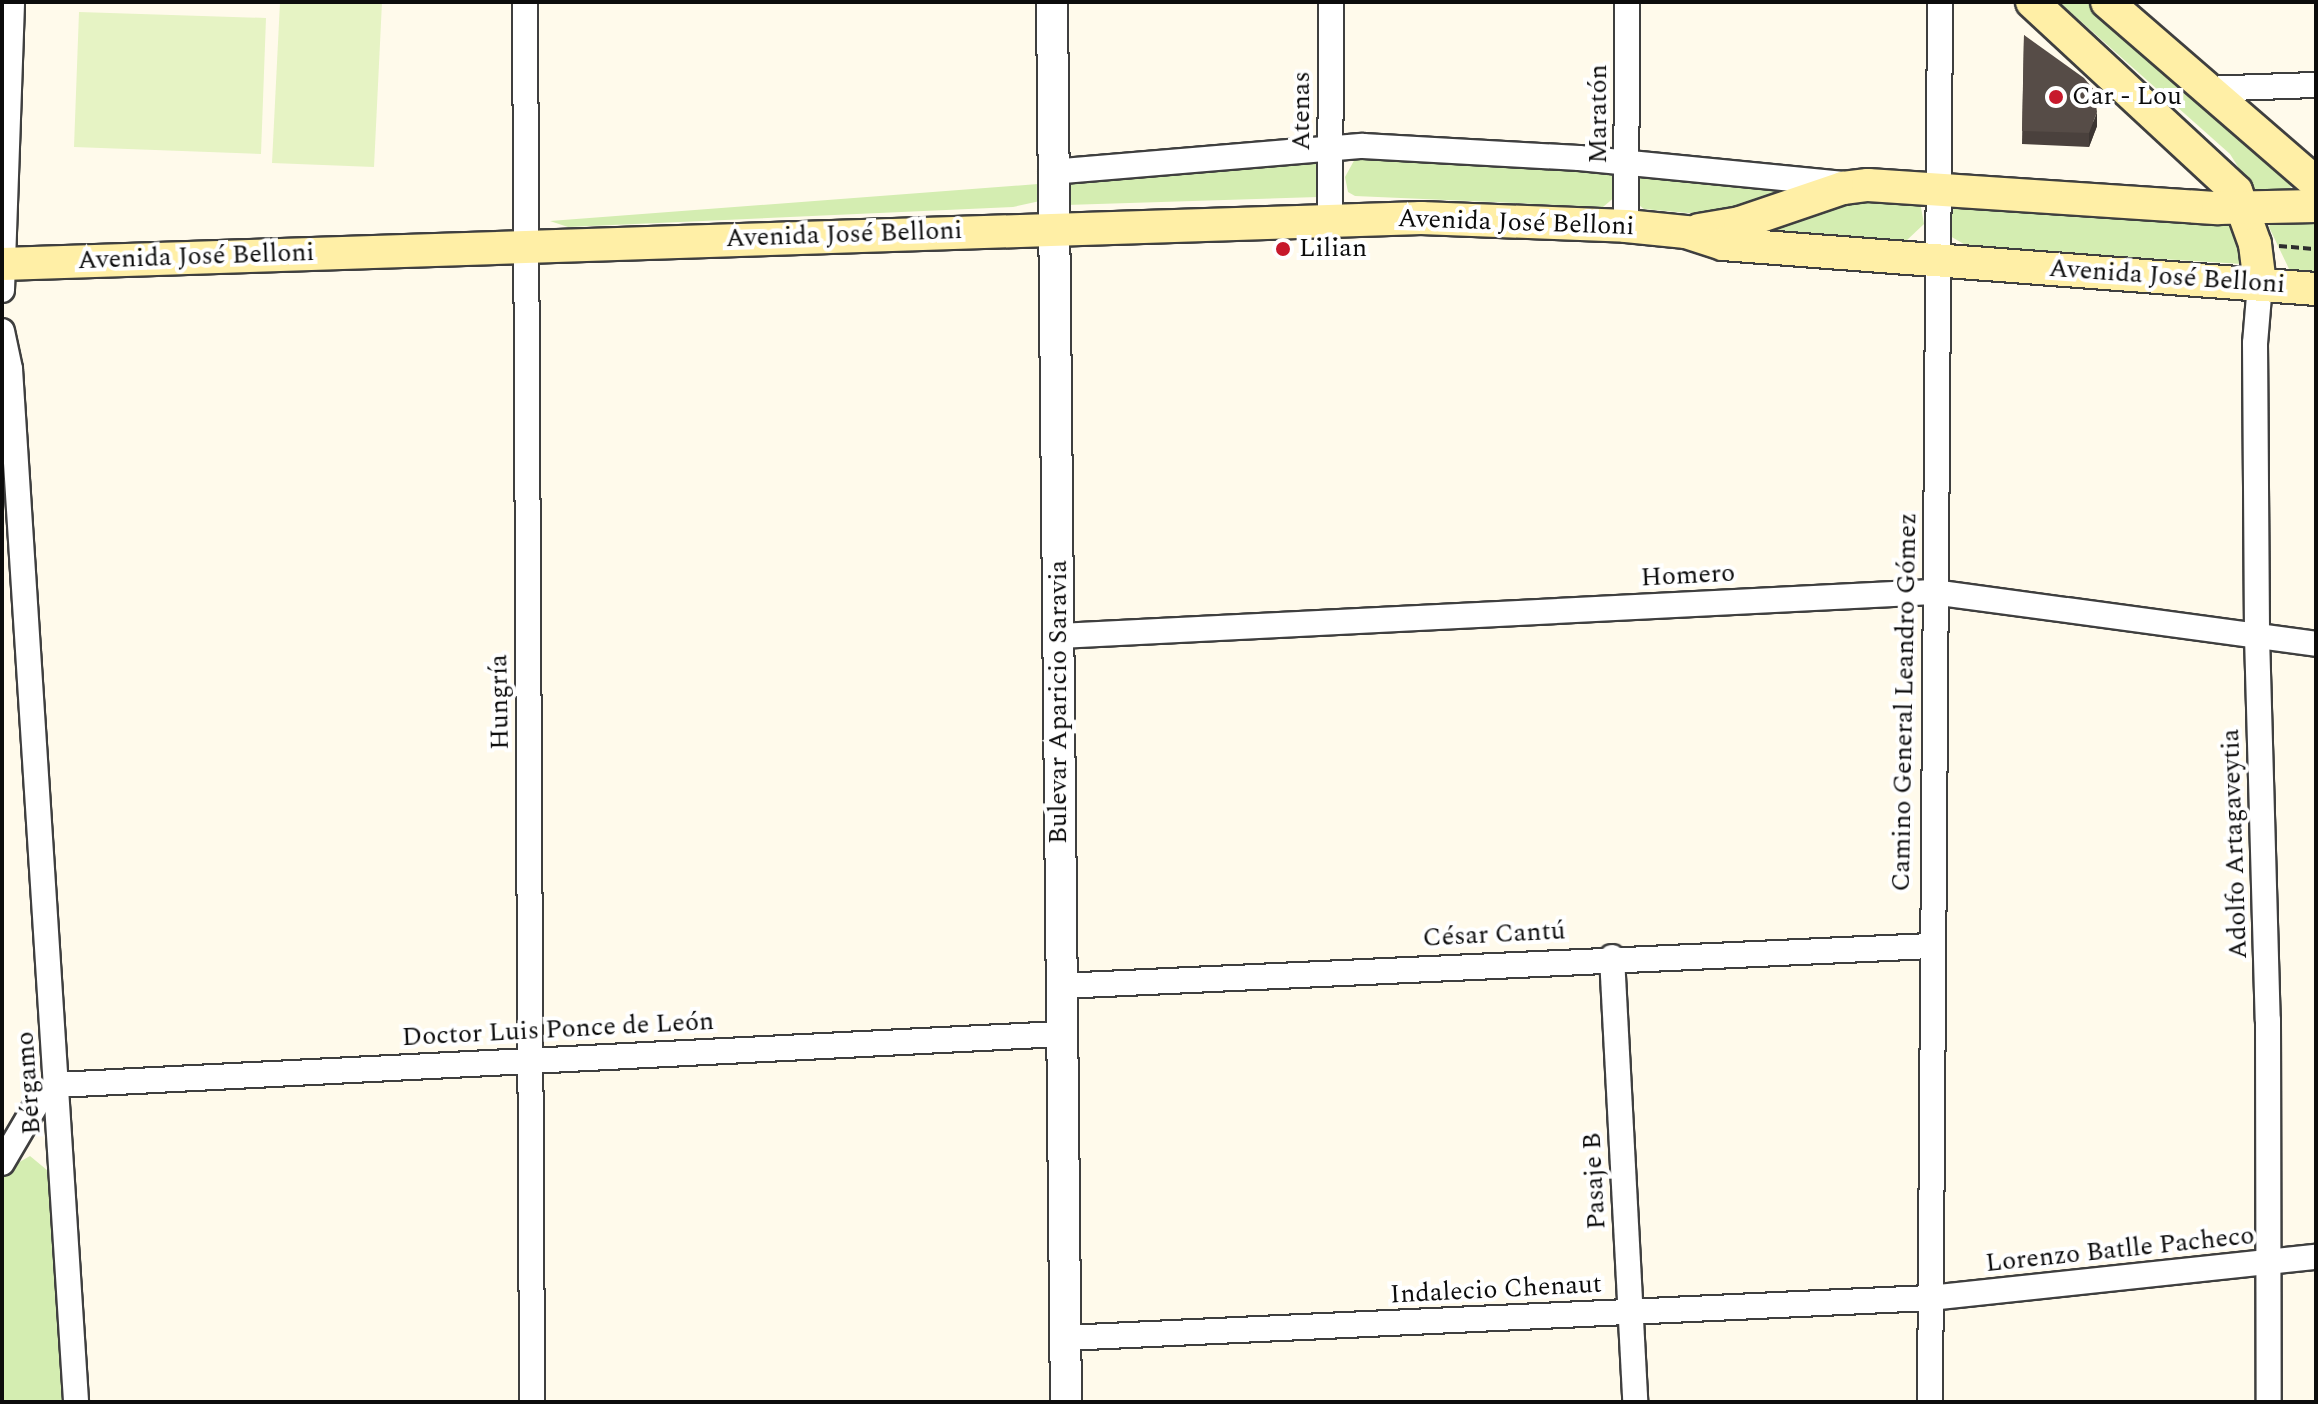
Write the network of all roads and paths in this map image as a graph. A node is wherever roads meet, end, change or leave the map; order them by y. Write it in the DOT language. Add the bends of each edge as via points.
graph roads {
  1 [pos="12,2"];
  2 [pos="525,2"];
  3 [pos="1052,2"];
  4 [pos="1331,2"];
  5 [pos="1627,2"];
  6 [pos="1940,2"];
  7 [pos="2032,2"];
  8 [pos="2107,2"];
  9 [pos="2316,85"];
  10 [pos="2205,89"];
  11 [pos="1330,147"];
  12 [pos="1627,163"];
  13 [pos="1051,172"];
  14 [pos="2316,183"];
  15 [pos="1861,186"];
  16 [pos="1941,192"];
  17 [pos="2316,206"];
  18 [pos="2246,207"];
  19 [pos="1330,219"];
  20 [pos="1626,226"];
  21 [pos="1052,228"];
  22 [pos="1686,232"];
  23 [pos="2255,244"];
  24 [pos="524,246"];
  25 [pos="2316,249"];
  26 [pos="1941,262"];
  27 [pos="2,264"];
  28 [pos="2260,284"];
  29 [pos="2316,289"];
  30 [pos="2,290"];
  31 [pos="2,331"];
  32 [pos="1933,592"];
  33 [pos="1059,636"];
  34 [pos="2257,636"];
  35 [pos="2316,644"];
  36 [pos="1931,946"];
  37 [pos="1612,957"];
  38 [pos="1060,986"];
  39 [pos="1061,1034"];
  40 [pos="531,1058"];
  41 [pos="57,1085"];
  42 [pos="2,1163"];
  43 [pos="2316,1257"];
  44 [pos="2270,1263"];
  45 [pos="1930,1298"];
  46 [pos="1629,1311"];
  47 [pos="1065,1338"];
  48 [pos="76,1402"];
  49 [pos="532,1402"];
  50 [pos="1066,1402"];
  51 [pos="1635,1402"];
  52 [pos="1930,1402"];
  53 [pos="2269,1402"];
  1 -- 27 [label="street"];
  2 -- 24 [label="street, Hungría"];
  3 -- 13 [label="street, Bulevar Aparicio Saravia"];
  4 -- 11 [label="street, Atenas"];
  5 -- 12 [label="street, Maratón"];
  6 -- 16 [label="street, Camino General Leandro Gómez"];
  7 -- 18 [label="main road" via="2203,156"];
  8 -- 10 [label="main road"];
  9 -- 10 [label="street"];
  10 -- 14 [label="main road"];
  11 -- 12 [label="street, Avenida José Belloni"];
  11 -- 13 [label="street, Avenida José Belloni"];
  11 -- 19 [label="street, Atenas"];
  12 -- 15 [label="street, Avenida José Belloni"];
  12 -- 20 [label="street, Maratón"];
  13 -- 21 [label="street, Bulevar Aparicio Saravia"];
  15 -- 16 [label="main road, Avenida José Belloni"];
  15 -- 22 [label="main road, Avenida José Belloni" via="1819,194 1740,223"];
  16 -- 18 [label="main road, Avenida José Belloni"];
  16 -- 26 [label="street, Camino General Leandro Gómez"];
  17 -- 18 [label="main road, Avenida José Belloni"];
  18 -- 23 [label="main road"];
  19 -- 20 [label="main road, Avenida José Belloni"];
  19 -- 21 [label="main road, Avenida José Belloni"];
  20 -- 22 [label="main road, Avenida José Belloni"];
  21 -- 24 [label="main road, Avenida José Belloni"];
  21 -- 33 [label="street, Bulevar Aparicio Saravia"];
  22 -- 26 [label="main road, Avenida José Belloni" via="1723,244"];
  23 -- 25 [label="path"];
  23 -- 28 [label="main road"];
  24 -- 27 [label="main road, Avenida José Belloni"];
  24 -- 40 [label="street, Hungría"];
  26 -- 28 [label="main road, Avenida José Belloni"];
  26 -- 32 [label="street, Camino General Leandro Gómez"];
  27 -- 30 [label="street"];
  28 -- 29 [label="main road, Avenida José Belloni"];
  28 -- 34 [label="street, Adolfo Artagaveytia" via="2255,343"];
  31 -- 41 [label="street, Bérgamo" via="10,369"];
  32 -- 33 [label="street, Homero"];
  32 -- 34 [label="street, Homero"];
  32 -- 36 [label="street, Camino General Leandro Gómez"];
  33 -- 38 [label="street, Bulevar Aparicio Saravia"];
  34 -- 35 [label="street, Homero"];
  34 -- 44 [label="street, Adolfo Artagaveytia"];
  36 -- 37 [label="street, César Cantú"];
  36 -- 45 [label="street, Camino General Leandro Gómez"];
  37 -- 38 [label="street, César Cantú"];
  37 -- 46 [label="street, Pasaje B"];
  38 -- 39 [label="street, Bulevar Aparicio Saravia"];
  39 -- 40 [label="street, Doctor Luis Ponce de León"];
  39 -- 47 [label="street, Bulevar Aparicio Saravia"];
  40 -- 41 [label="street, Doctor Luis Ponce de León"];
  40 -- 49 [label="street, Hungría"];
  41 -- 42 [label="street" via="39,1100"];
  41 -- 48 [label="street, Bérgamo"];
  43 -- 44 [label="street, Lorenzo Batlle Pacheco"];
  44 -- 45 [label="street, Lorenzo Batlle Pacheco"];
  44 -- 53 [label="street, Adolfo Artagaveytia"];
  45 -- 46 [label="street, Indalecio Chenaut"];
  45 -- 52 [label="street, Camino General Leandro Gómez"];
  46 -- 47 [label="street, Indalecio Chenaut"];
  46 -- 51 [label="street, Pasaje B"];
  47 -- 50 [label="street, Bulevar Aparicio Saravia"];
}
